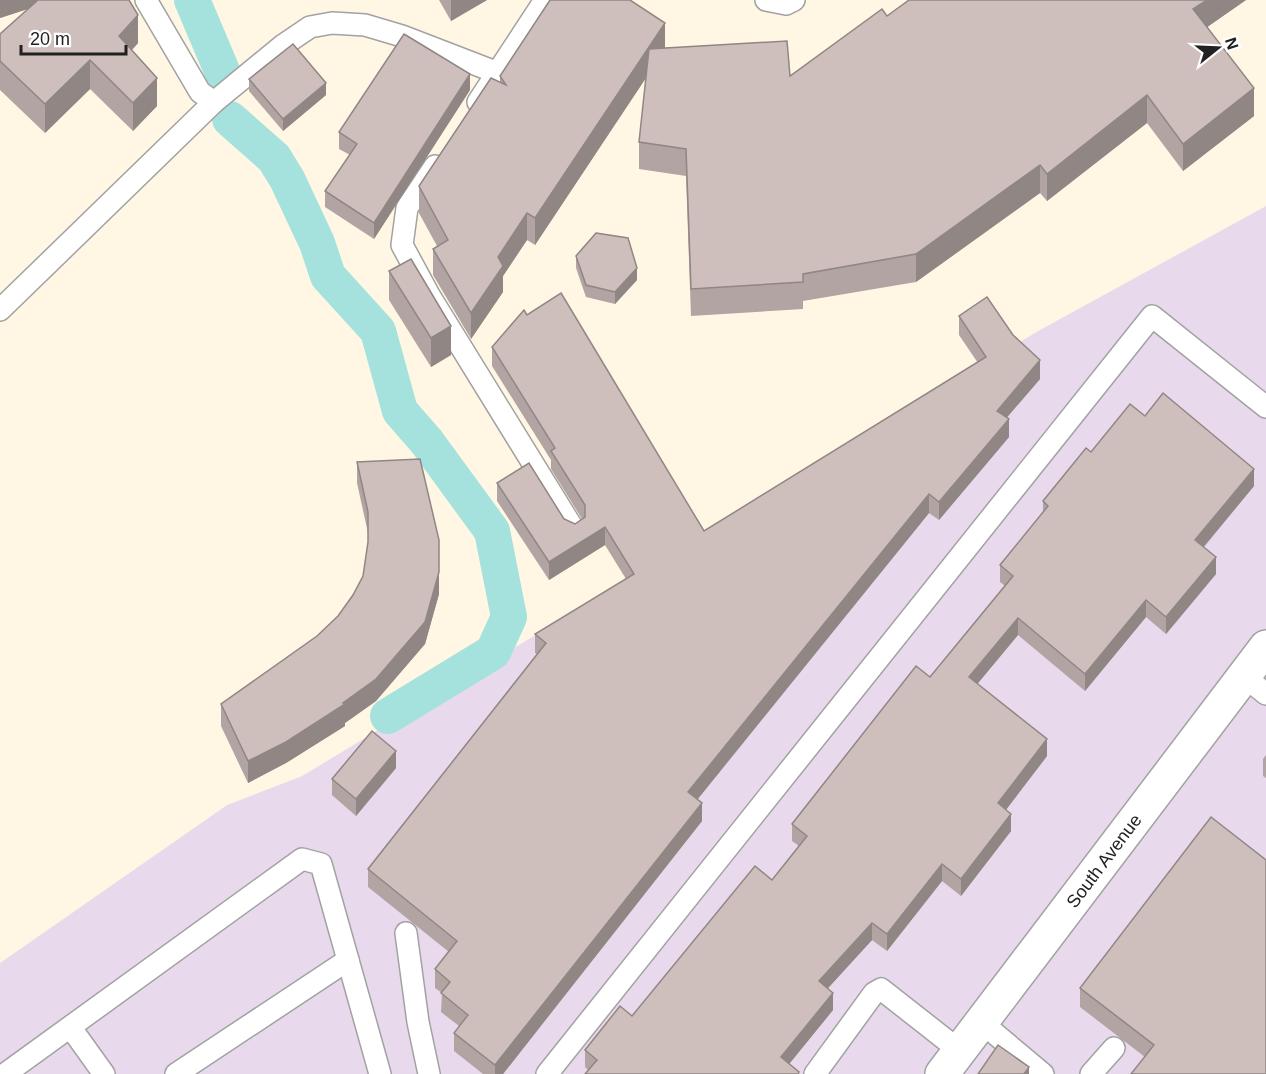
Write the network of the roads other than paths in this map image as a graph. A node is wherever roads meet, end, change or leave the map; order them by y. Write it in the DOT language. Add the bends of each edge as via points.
graph roads {
  1 [pos="146,0"];
  2 [pos="545,0"];
  3 [pos="766,0"];
  4 [pos="794,0"];
  5 [pos="498,73"];
  6 [pos="214,102"];
  7 [pos="465,121"];
  8 [pos="446,150"];
  9 [pos="0,310"];
  10 [pos="1266,406"];
  11 [pos="574,530"];
  12 [pos="1266,647"];
  13 [pos="1255,685"];
  14 [pos="406,933"];
  15 [pos="348,960"];
  16 [pos="981,1022"];
  17 [pos="71,1028"];
  18 [pos="1113,1048"];
  19 [pos="951,1062"];
  20 [pos="5,1074"];
  21 [pos="104,1074"];
  22 [pos="176,1074"];
  23 [pos="380,1074"];
  24 [pos="429,1074"];
  25 [pos="547,1074"];
  26 [pos="815,1074"];
  27 [pos="1043,1074"];
  28 [pos="1091,1074"];
  1 -- 6 [label="lane" via="200,92"];
  2 -- 5 [label="lane"];
  3 -- 4 [label="lane" via="786,4"];
  5 -- 6 [label="lane" via="402,36 353,23 332,23 301,33"];
  5 -- 7 [label="lane"];
  6 -- 9 [label="lane"];
  8 -- 11 [label="lane" via="407,208 402,245"];
  10 -- 25 [label="lane" via="1152,316"];
  12 -- 13 [label="street, South Avenue"];
  13 -- 16 [label="street, South Avenue"];
  14 -- 24 [label="lane"];
  15 -- 17 [label="lane" via="321,864 302,859"];
  15 -- 22 [label="lane"];
  15 -- 23 [label="lane"];
  16 -- 19 [label="street, South Avenue"];
  16 -- 27 [label="lane"];
  17 -- 20 [label="lane"];
  17 -- 21 [label="lane"];
  18 -- 28 [label="lane"];
  19 -- 26 [label="lane" via="881,989 874,993"];
}
